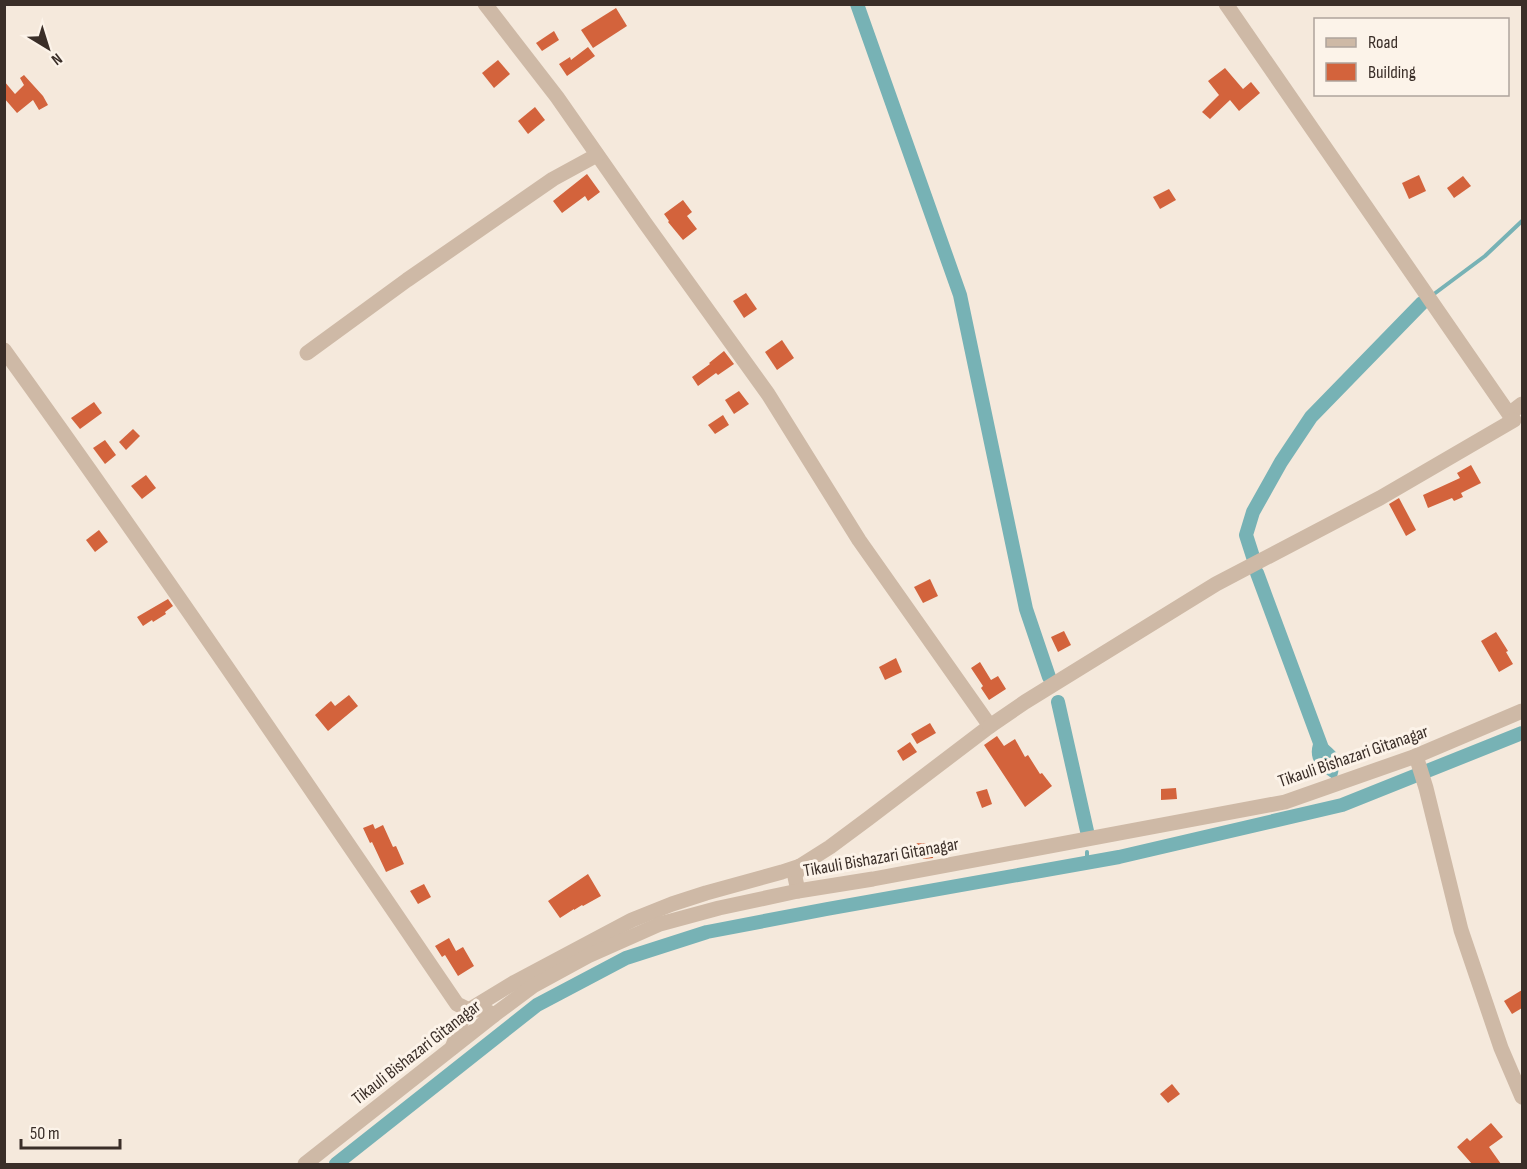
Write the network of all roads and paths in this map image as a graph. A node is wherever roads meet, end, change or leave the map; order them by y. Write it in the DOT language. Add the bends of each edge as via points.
graph roads {
  1 [pos="485,4"];
  2 [pos="1226,4"];
  3 [pos="597,155"];
  4 [pos="4,350"];
  5 [pos="307,353"];
  6 [pos="1522,404"];
  7 [pos="1511,417"];
  8 [pos="1522,434"];
  9 [pos="1522,711"];
  10 [pos="990,726"];
  11 [pos="1418,762"];
  12 [pos="800,866"];
  13 [pos="767,877"];
  14 [pos="798,891"];
  15 [pos="469,1010"];
  16 [pos="494,1015"];
  17 [pos="452,1048"];
  18 [pos="1522,1097"];
  19 [pos="305,1164"];
  1 -- 3 [label="street"];
  2 -- 7 [label="street"];
  3 -- 5 [label="street" via="553,179"];
  3 -- 10 [label="street" via="768,394 859,540"];
  4 -- 15 [label="street" via="457,1004"];
  6 -- 7 [label="street"];
  7 -- 8 [label="street"];
  7 -- 10 [label="street" via="1380,498 1216,584"];
  9 -- 11 [label="street, Tikauli Bishazari Gitanagar"];
  10 -- 12 [label="street"];
  11 -- 14 [label="street, Tikauli Bishazari Gitanagar" via="1285,802"];
  11 -- 18 [label="street" via="1461,930"];
  12 -- 13 [label="street"];
  12 -- 14 [label="street" via="795,877"];
  13 -- 14 [label="street"];
  13 -- 15 [label="street" via="706,893 632,920"];
  14 -- 16 [label="street, Tikauli Bishazari Gitanagar" via="660,924 533,986"];
  15 -- 16 [label="street" via="485,1010"];
  15 -- 17 [label="street"];
  16 -- 17 [label="street, Tikauli Bishazari Gitanagar"];
  17 -- 19 [label="street, Tikauli Bishazari Gitanagar"];
}
